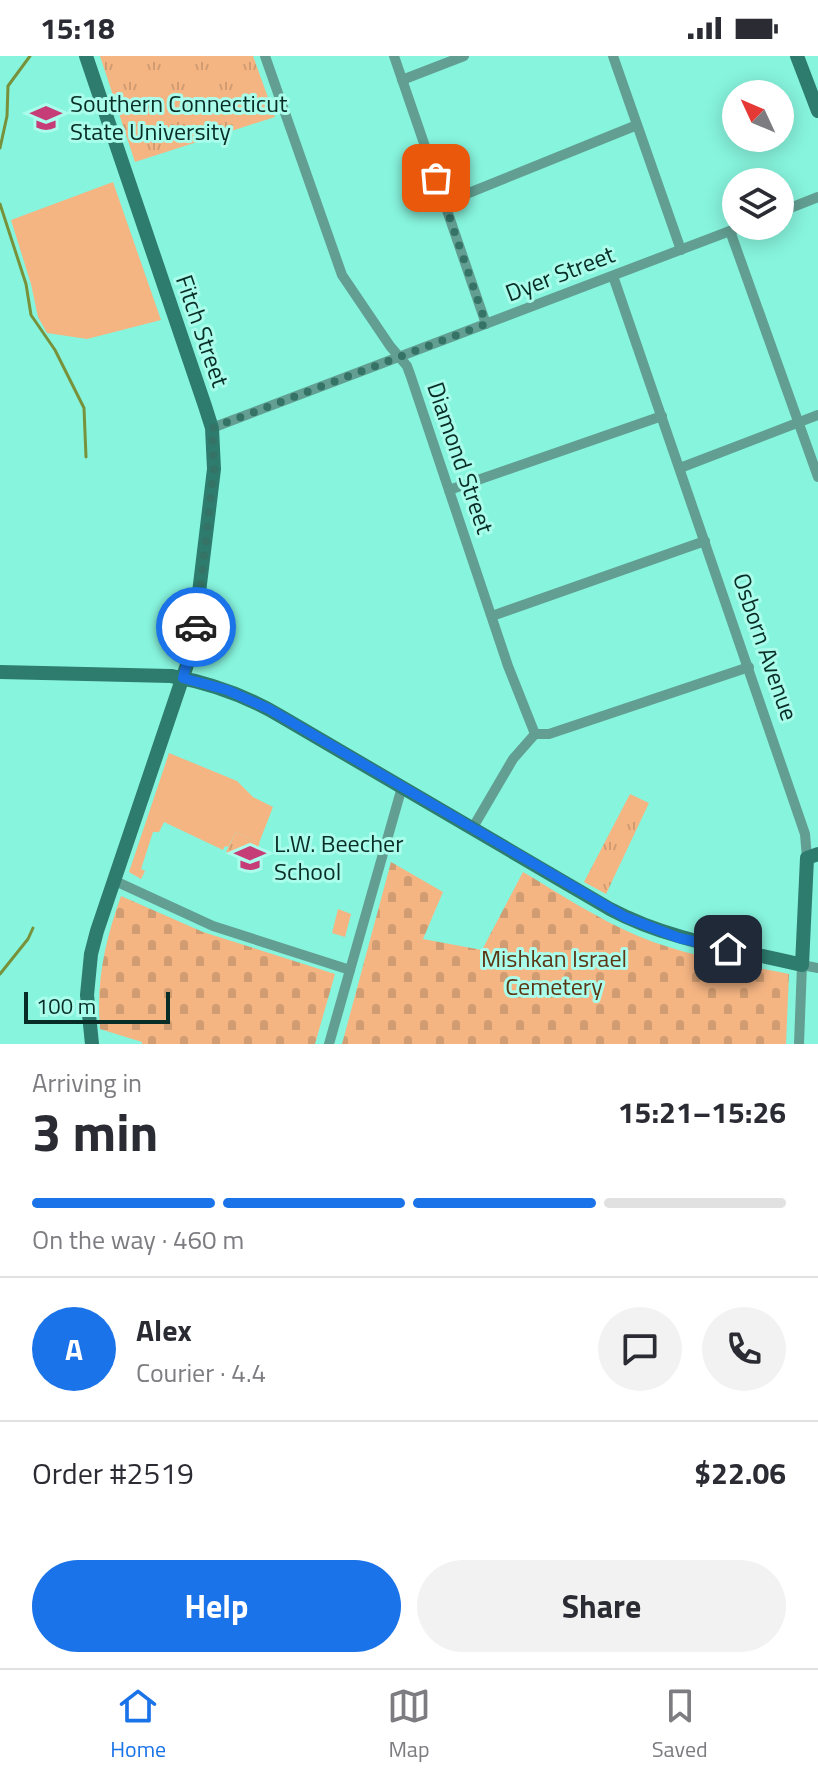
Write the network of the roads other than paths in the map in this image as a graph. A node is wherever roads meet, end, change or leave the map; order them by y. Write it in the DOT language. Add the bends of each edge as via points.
graph roads {
  1 [pos="86,56"];
  2 [pos="265,56"];
  3 [pos="394,56"];
  4 [pos="464,56"];
  5 [pos="613,56"];
  6 [pos="797,56"];
  7 [pos="402,80"];
  8 [pos="818,111"];
  9 [pos="637,125"];
  10 [pos="818,197"];
  11 [pos="444,203"];
  12 [pos="794,206"];
  13 [pos="722,234"];
  14 [pos="733,240"];
  15 [pos="681,250"];
  16 [pos="613,276"];
  17 [pos="486,324"];
  18 [pos="399,357"];
  19 [pos="818,415"];
  20 [pos="662,416"];
  21 [pos="798,423"];
  22 [pos="212,428"];
  23 [pos="680,468"];
  24 [pos="818,477"];
  25 [pos="449,490"];
  26 [pos="705,541"];
  27 [pos="492,616"];
  28 [pos="749,667"];
  29 [pos="0,672"];
  30 [pos="183,678"];
  31 [pos="535,734"];
  32 [pos="402,787"];
  33 [pos="472,829"];
  34 [pos="813,856"];
  35 [pos="113,880"];
  36 [pos="802,965"];
  37 [pos="818,968"];
  38 [pos="350,970"];
  39 [pos="92,1044"];
  40 [pos="329,1044"];
  41 [pos="799,1044"];
  1 -- 22 [label="main road, Fitch Street"];
  2 -- 18 [label="street, Diamond Street" via="342,275"];
  3 -- 7 [label="street"];
  4 -- 7 [label="street"];
  5 -- 9 [label="street"];
  6 -- 8 [label="main road"];
  7 -- 11 [label="street"];
  9 -- 11 [label="street"];
  9 -- 15 [label="street"];
  10 -- 12 [label="street"];
  11 -- 17 [label="street"];
  13 -- 15 [label="street, Dyer Street"];
  14 -- 21 [label="street"];
  15 -- 16 [label="street, Dyer Street"];
  16 -- 17 [label="street, Dyer Street"];
  16 -- 20 [label="street, Osborn Avenue"];
  17 -- 18 [label="street, Dyer Street"];
  18 -- 22 [label="street, Dyer Street"];
  18 -- 25 [label="street, Diamond Street" via="407,366"];
  19 -- 21 [label="street"];
  20 -- 23 [label="street, Osborn Avenue"];
  20 -- 25 [label="street"];
  21 -- 23 [label="street"];
  21 -- 24 [label="street"];
  22 -- 30 [label="main road, Fitch Street" via="214,469 202,582"];
  23 -- 26 [label="street, Osborn Avenue"];
  25 -- 27 [label="street, Diamond Street"];
  26 -- 27 [label="street"];
  26 -- 28 [label="street, Osborn Avenue"];
  27 -- 31 [label="street, Diamond Street"];
  28 -- 31 [label="street" via="549,734"];
  28 -- 34 [label="street, Osborn Avenue"];
  29 -- 30 [label="main road"];
  30 -- 32 [label="main road" via="252,700"];
  30 -- 35 [label="main road, Fitch Street"];
  31 -- 33 [label="street" via="513,759"];
  32 -- 33 [label="main road"];
  32 -- 38 [label="street"];
  33 -- 36 [label="main road" via="646,927"];
  34 -- 36 [label="main road, Osborn Avenue"];
  35 -- 38 [label="street" via="213,926"];
  35 -- 39 [label="main road, Fitch Street" via="88,976"];
  36 -- 37 [label="street"];
  36 -- 41 [label="street, Osborn Avenue"];
  38 -- 40 [label="street"];
}
